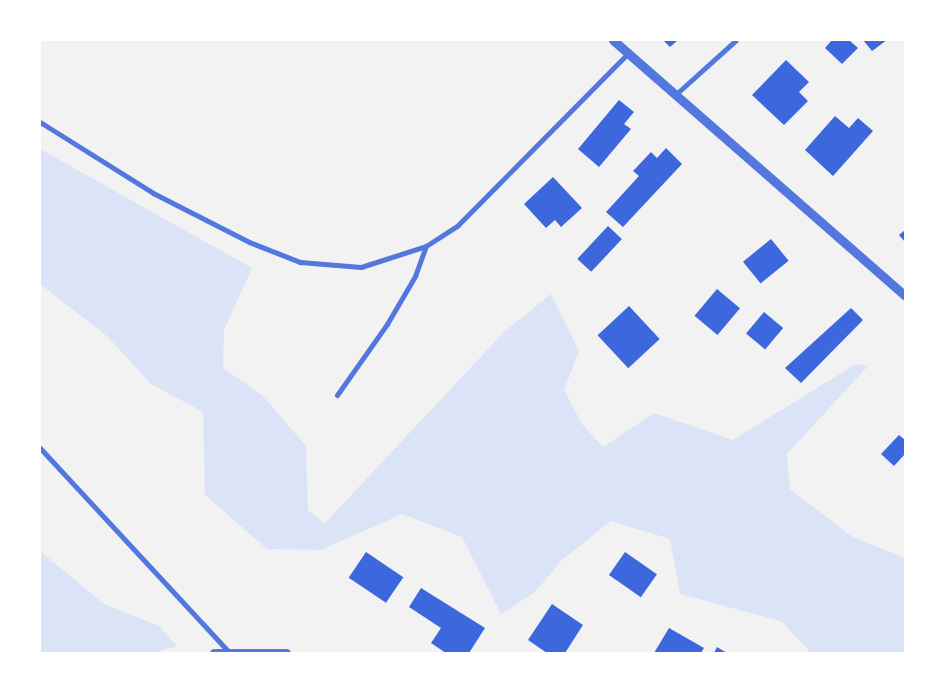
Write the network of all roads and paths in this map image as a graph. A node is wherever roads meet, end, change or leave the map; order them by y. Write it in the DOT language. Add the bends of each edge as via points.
graph roads {
  1 [pos="613,40"];
  2 [pos="736,40"];
  3 [pos="628,53"];
  4 [pos="676,95"];
  5 [pos="40,122"];
  6 [pos="426,246"];
  7 [pos="905,296"];
  8 [pos="337,395"];
  9 [pos="40,448"];
  10 [pos="228,651"];
  11 [pos="214,653"];
  12 [pos="286,653"];
  1 -- 3 [label="street"];
  2 -- 4 [label="street"];
  3 -- 4 [label="street"];
  3 -- 6 [label="street" via="471,213"];
  4 -- 7 [label="street"];
  5 -- 6 [label="street" via="153,193 249,242 300,262 361,267"];
  6 -- 8 [label="street" via="415,276 387,324"];
  9 -- 10 [label="street"];
  10 -- 11 [label="street"];
  10 -- 12 [label="street"];
}
